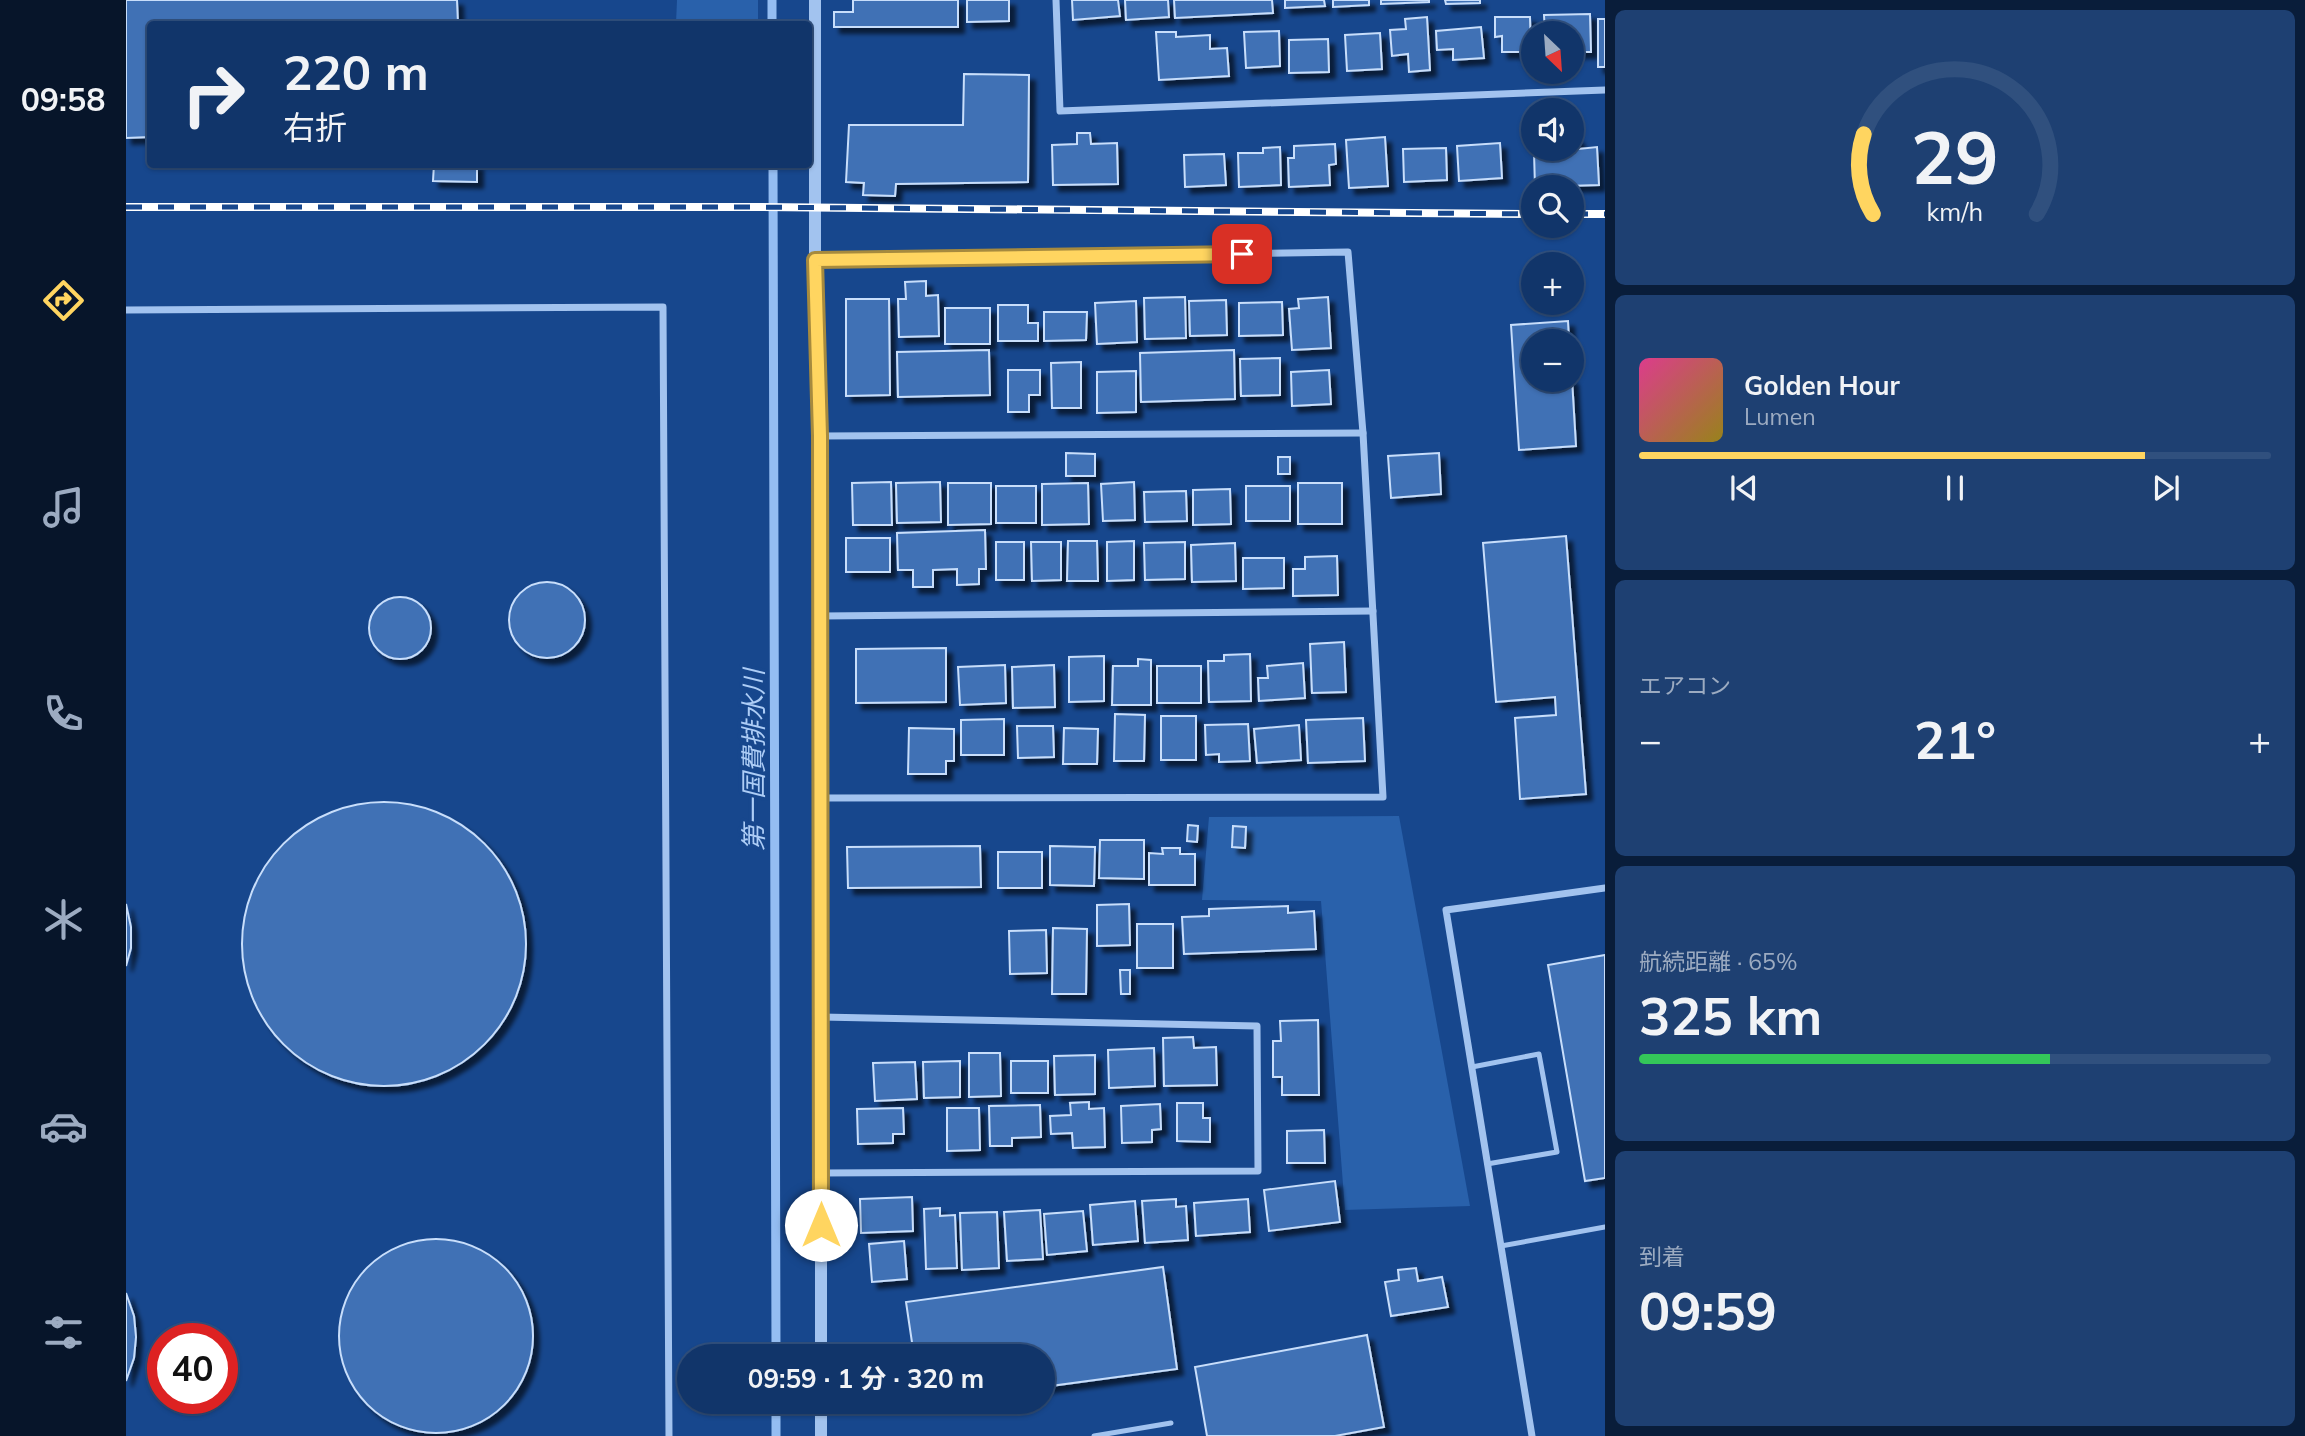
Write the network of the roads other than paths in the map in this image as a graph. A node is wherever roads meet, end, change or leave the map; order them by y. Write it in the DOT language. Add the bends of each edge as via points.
graph roads {
  1 [pos="815,0"];
  2 [pos="1056,0"];
  3 [pos="1605,90"];
  4 [pos="815,260"];
  5 [pos="126,310"];
  6 [pos="1363,433"];
  7 [pos="820,436"];
  8 [pos="1373,611"];
  9 [pos="821,616"];
  10 [pos="821,798"];
  11 [pos="1605,888"];
  12 [pos="821,1017"];
  13 [pos="1472,1067"];
  14 [pos="1487,1164"];
  15 [pos="821,1173"];
  16 [pos="1605,1227"];
  17 [pos="1501,1245"];
  18 [pos="821,1344"];
  19 [pos="821,1414"];
  20 [pos="1171,1423"];
  21 [pos="669,1436"];
  22 [pos="821,1436"];
  23 [pos="1094,1436"];
  24 [pos="1532,1436"];
  1 -- 4 [label="street"];
  2 -- 3 [label="street" via="1060,111"];
  4 -- 6 [label="street" via="1348,252"];
  4 -- 7 [label="street"];
  5 -- 21 [label="street" via="663,307"];
  6 -- 7 [label="street"];
  6 -- 8 [label="street"];
  7 -- 9 [label="street"];
  8 -- 9 [label="street"];
  8 -- 10 [label="street" via="1383,797"];
  9 -- 10 [label="street"];
  10 -- 12 [label="street"];
  11 -- 13 [label="street" via="1446,910"];
  12 -- 15 [label="street"];
  12 -- 15 [label="street" via="1257,1026 1258,1171"];
  13 -- 14 [label="street"];
  13 -- 14 [label="lane" via="1539,1054 1557,1152"];
  14 -- 17 [label="street"];
  15 -- 18 [label="street"];
  16 -- 17 [label="lane"];
  17 -- 24 [label="street"];
  19 -- 22 [label="street"];
  20 -- 23 [label="lane"];
}
